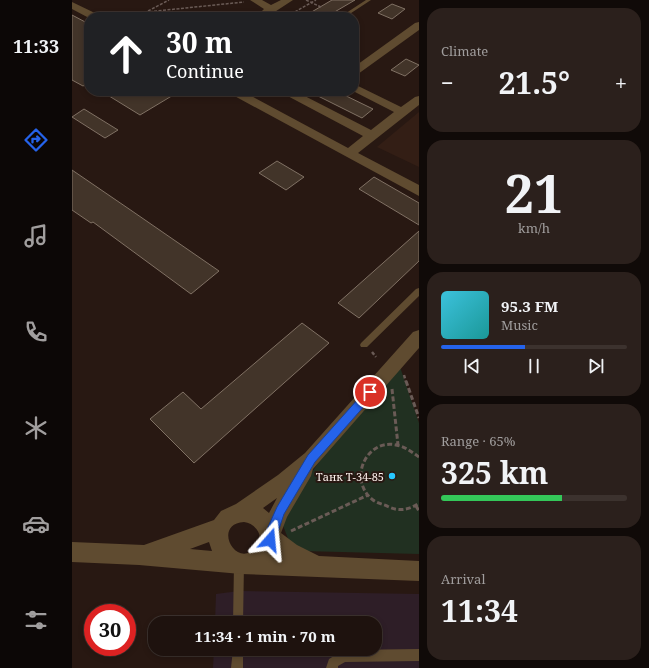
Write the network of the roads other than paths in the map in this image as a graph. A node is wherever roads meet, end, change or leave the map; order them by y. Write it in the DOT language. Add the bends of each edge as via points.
graph roads {
  1 [pos="256,0"];
  2 [pos="288,0"];
  3 [pos="369,0"];
  4 [pos="72,5"];
  5 [pos="271,9"];
  6 [pos="85,12"];
  7 [pos="267,12"];
  8 [pos="350,12"];
  9 [pos="419,24"];
  10 [pos="359,68"];
  11 [pos="359,90"];
  12 [pos="242,96"];
  13 [pos="296,96"];
  14 [pos="419,99"];
  15 [pos="402,112"];
  16 [pos="372,136"];
  17 [pos="349,153"];
  18 [pos="419,191"];
  19 [pos="419,291"];
  20 [pos="419,337"];
  21 [pos="364,345"];
  22 [pos="311,459"];
  23 [pos="240,513"];
  24 [pos="221,527"];
  25 [pos="270,536"];
  26 [pos="72,552"];
  27 [pos="139,555"];
  28 [pos="244,563"];
  29 [pos="321,568"];
  30 [pos="419,571"];
  31 [pos="239,616"];
  32 [pos="419,655"];
  33 [pos="238,656"];
  34 [pos="237,668"];
  35 [pos="332,668"];
  1 -- 5 [label="street"];
  2 -- 5 [label="street"];
  3 -- 8 [label="lane"];
  4 -- 6 [label="street"];
  5 -- 7 [label="street"];
  9 -- 10 [label="street"];
  11 -- 15 [label="street"];
  12 -- 17 [label="street"];
  13 -- 16 [label="street"];
  14 -- 15 [label="street"];
  15 -- 16 [label="street"];
  16 -- 17 [label="street"];
  17 -- 18 [label="street"];
  19 -- 21 [label="lane"];
  20 -- 22 [label="street"];
  22 -- 23 [label="street"];
  22 -- 25 [label="street" via="280,511"];
  23 -- 24 [label="street" via="228,518"];
  23 -- 25 [label="street" via="248,512 260,517"];
  24 -- 27 [label="street" via="170,547"];
  24 -- 28 [label="street" via="219,540 223,552 232,560"];
  25 -- 28 [label="street" via="266,552 260,559"];
  25 -- 29 [label="street" via="295,556"];
  26 -- 27 [label="street"];
  27 -- 28 [label="street"];
  28 -- 29 [label="street"];
  28 -- 31 [label="lane"];
  29 -- 30 [label="street"];
  32 -- 35 [label="lane" via="344,656 333,663"];
  33 -- 34 [label="lane"];
}
